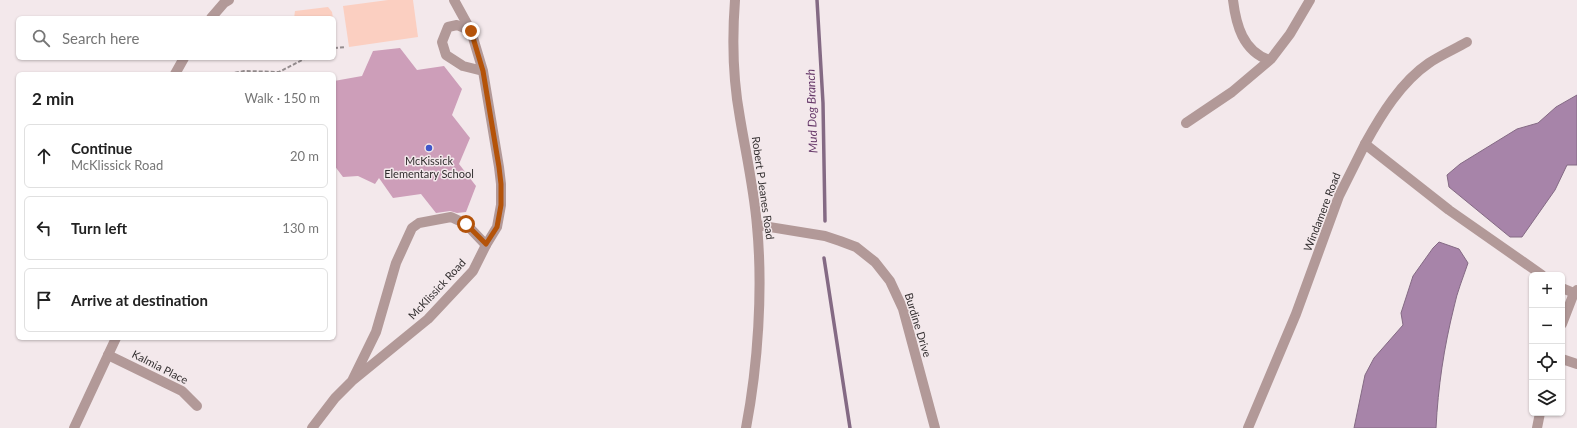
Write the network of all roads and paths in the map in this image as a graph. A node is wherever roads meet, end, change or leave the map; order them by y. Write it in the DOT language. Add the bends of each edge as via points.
graph roads {
  1 [pos="229,0"];
  2 [pos="454,0"];
  3 [pos="736,0"];
  4 [pos="1233,0"];
  5 [pos="1310,0"];
  6 [pos="214,16"];
  7 [pos="471,31"];
  8 [pos="1467,42"];
  9 [pos="336,48"];
  10 [pos="346,48"];
  11 [pos="183,60"];
  12 [pos="302,60"];
  13 [pos="1269,60"];
  14 [pos="483,71"];
  15 [pos="176,72"];
  16 [pos="239,72"];
  17 [pos="279,72"];
  18 [pos="279,72"];
  19 [pos="1186,122"];
  20 [pos="1364,144"];
  21 [pos="757,224"];
  22 [pos="486,244"];
  23 [pos="1538,272"];
  24 [pos="1565,289"];
  25 [pos="1576,292"];
  26 [pos="1565,317"];
  27 [pos="115,340"];
  28 [pos="108,355"];
  29 [pos="1565,360"];
  30 [pos="1577,364"];
  31 [pos="352,381"];
  32 [pos="197,406"];
  33 [pos="1539,416"];
  34 [pos="74,428"];
  35 [pos="312,428"];
  36 [pos="746,428"];
  37 [pos="935,428"];
  38 [pos="1248,428"];
  39 [pos="1537,428"];
  1 -- 6 [label="street"];
  2 -- 7 [label="street"];
  3 -- 21 [label="street, Robert P Jeanes Road" via="736,87"];
  4 -- 13 [label="street" via="1240,31 1247,45 1258,55"];
  5 -- 13 [label="street" via="1290,34"];
  7 -- 14 [label="street"];
  7 -- 14 [label="street" via="457,25 448,27 442,42 446,55 463,66"];
  8 -- 20 [label="street, Windamere Road" via="1429,63 1407,83 1383,112"];
  9 -- 10 [label="path"];
  11 -- 15 [label="street"];
  12 -- 18 [label="path"];
  13 -- 19 [label="street" via="1232,92"];
  14 -- 22 [label="street" via="501,184 497,227"];
  16 -- 17 [label="path"];
  20 -- 23 [label="street" via="1450,210"];
  20 -- 38 [label="street, Windamere Road" via="1339,196 1296,314"];
  21 -- 36 [label="street, Robert P Jeanes Road" via="759,315"];
  21 -- 37 [label="street, Burdine Drive" via="830,238 856,246 875,262 890,281 903,309"];
  22 -- 31 [label="street, McKlissick Road" via="473,271 428,319"];
  22 -- 31 [label="street, McKlissick Road" via="466,224 451,217 419,222 412,228 396,263 376,332"];
  24 -- 25 [label="street"];
  25 -- 26 [label="street"];
  27 -- 28 [label="street"];
  28 -- 32 [label="street, Kalmia Place" via="182,391"];
  28 -- 34 [label="street"];
  29 -- 30 [label="street"];
  31 -- 35 [label="street, McKlissick Road"];
  33 -- 39 [label="street"];
}
